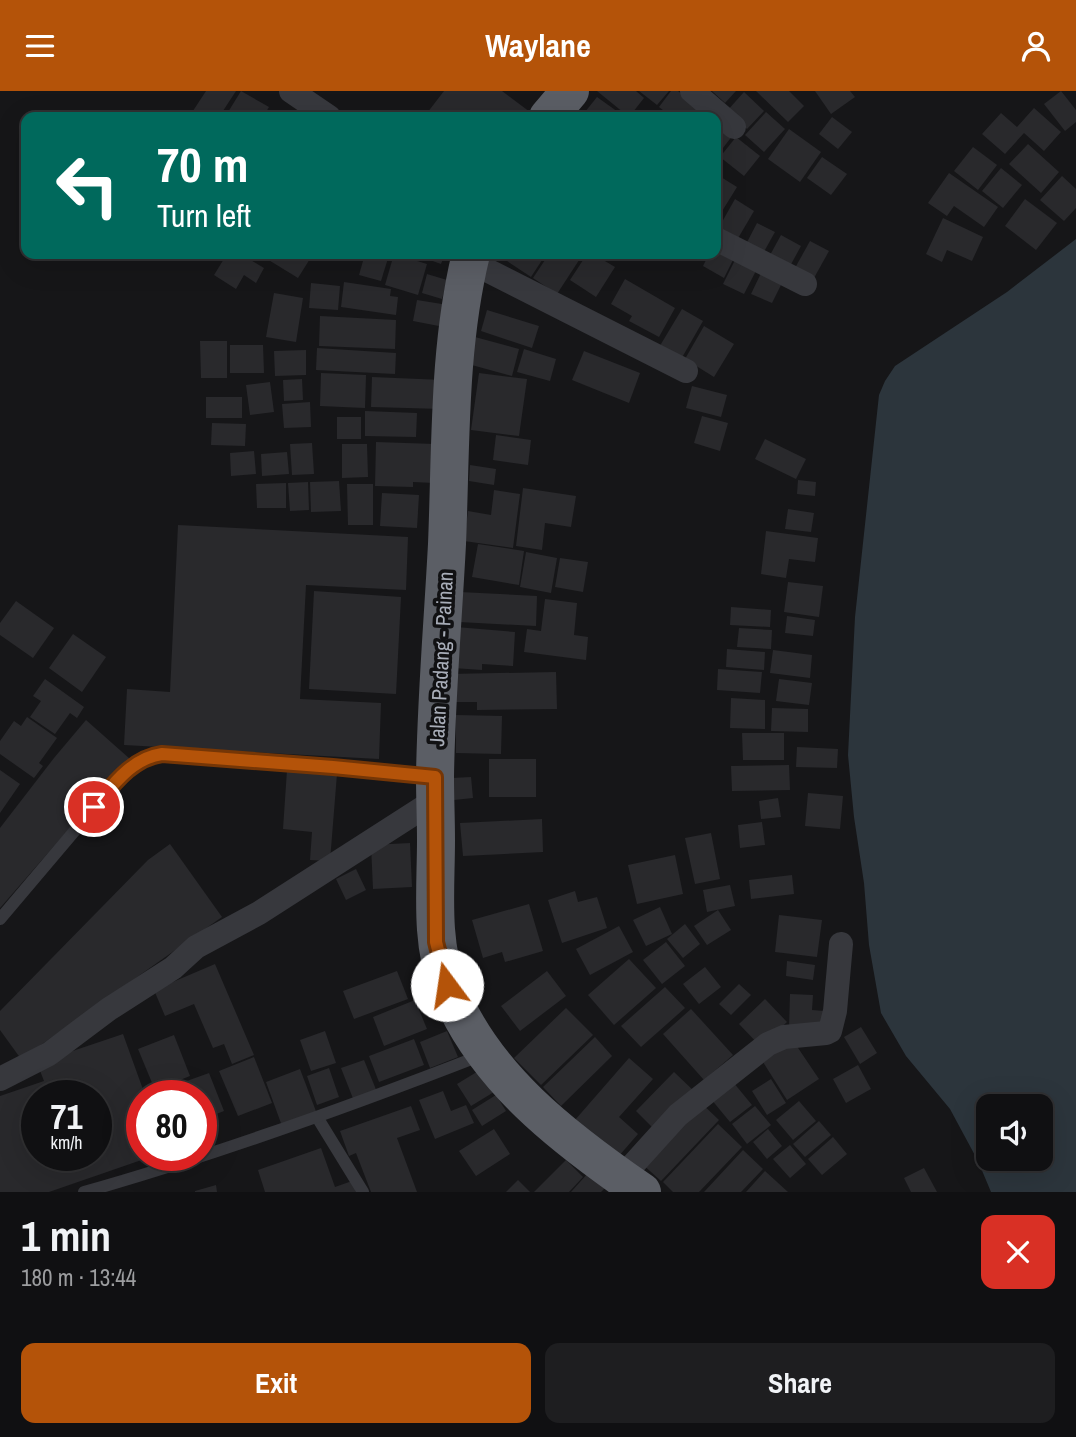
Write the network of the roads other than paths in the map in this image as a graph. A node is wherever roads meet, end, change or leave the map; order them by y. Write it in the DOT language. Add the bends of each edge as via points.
graph roads {
  1 [pos="290,91"];
  2 [pos="570,91"];
  3 [pos="692,91"];
  4 [pos="321,112"];
  5 [pos="552,112"];
  6 [pos="716,112"];
  7 [pos="721,116"];
  8 [pos="734,127"];
  9 [pos="721,242"];
  10 [pos="470,259"];
  11 [pos="472,259"];
  12 [pos="805,284"];
  13 [pos="686,371"];
  14 [pos="435,789"];
  15 [pos="0,919"];
  16 [pos="841,944"];
  17 [pos="486,1053"];
  18 [pos="0,1079"];
  19 [pos="317,1117"];
  20 [pos="631,1185"];
  21 [pos="84,1192"];
  22 [pos="363,1192"];
  1 -- 4 [label="street"];
  2 -- 5 [label="highway"];
  3 -- 6 [label="street"];
  7 -- 8 [label="street"];
  9 -- 12 [label="street"];
  10 -- 14 [label="highway, Jalan Padang - Painan" via="451,420"];
  11 -- 13 [label="street" via="488,272"];
  14 -- 15 [label="lane" via="211,756 148,756 110,789"];
  14 -- 17 [label="highway, Jalan Padang - Painan" via="436,942 462,1019"];
  14 -- 18 [label="street" via="259,913 196,947 49,1054"];
  16 -- 20 [label="street" via="830,1031 784,1037 768,1044 678,1115"];
  17 -- 19 [label="lane"];
  17 -- 20 [label="highway, Jalan Padang - Painan" via="523,1098"];
  19 -- 21 [label="lane"];
  19 -- 22 [label="lane"];
}
